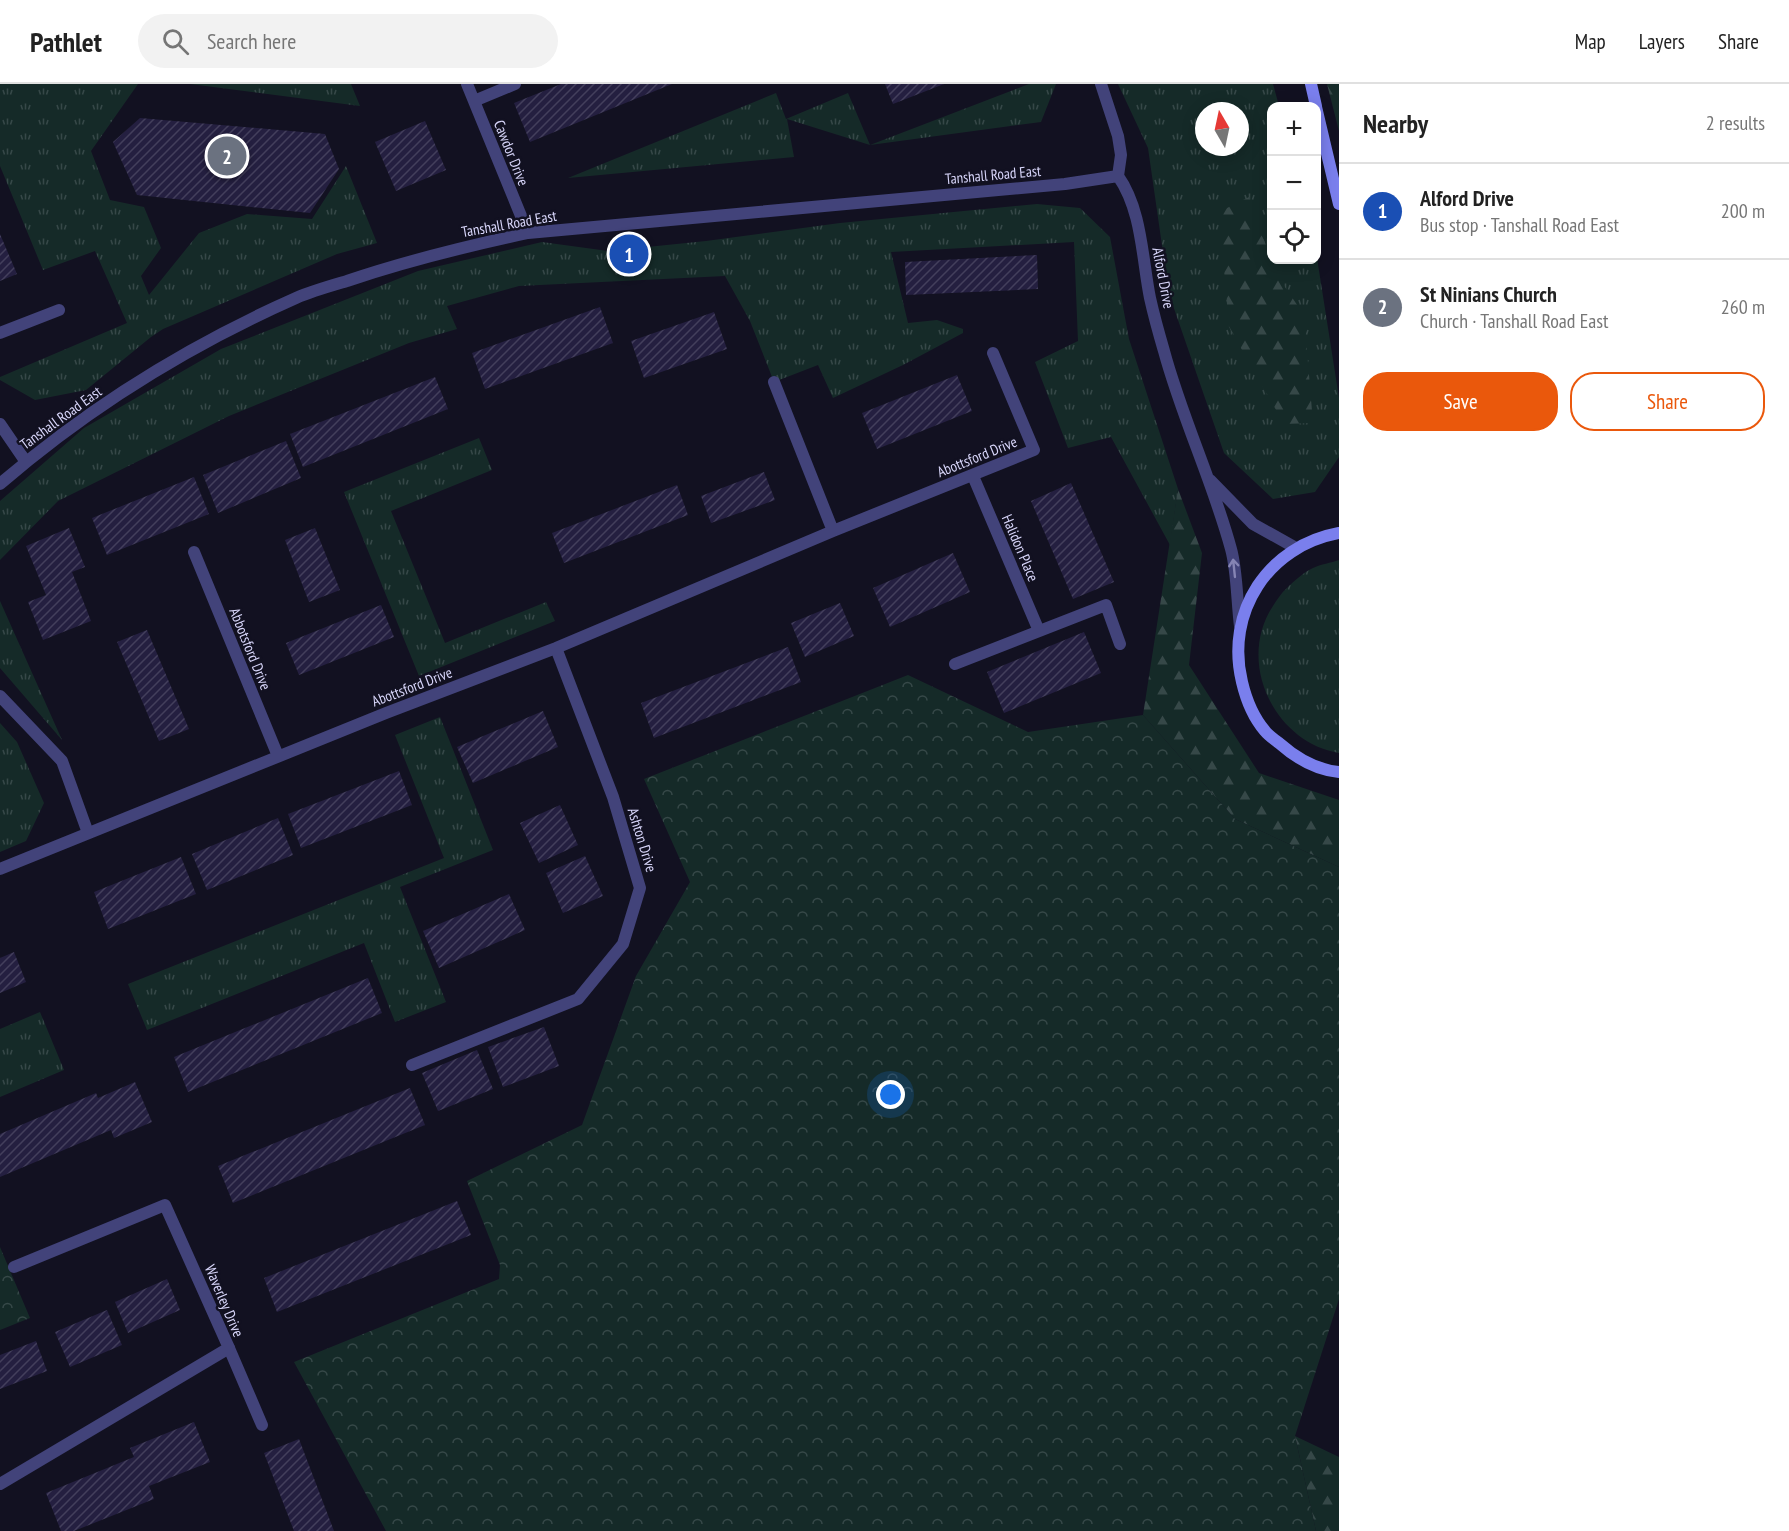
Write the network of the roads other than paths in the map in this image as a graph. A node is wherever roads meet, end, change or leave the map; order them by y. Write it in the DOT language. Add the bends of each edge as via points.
graph roads {
  1 [pos="467,84"];
  2 [pos="515,84"];
  3 [pos="1101,84"];
  4 [pos="1311,84"];
  5 [pos="474,101"];
  6 [pos="1315,102"];
  7 [pos="1321,128"];
  8 [pos="1118,176"];
  9 [pos="1339,204"];
  10 [pos="528,233"];
  11 [pos="59,310"];
  12 [pos="0,333"];
  13 [pos="993,352"];
  14 [pos="774,382"];
  15 [pos="0,424"];
  16 [pos="26,462"];
  17 [pos="973,476"];
  18 [pos="1207,477"];
  19 [pos="0,484"];
  20 [pos="833,531"];
  21 [pos="1339,533"];
  22 [pos="1296,548"];
  23 [pos="194,552"];
  24 [pos="1240,626"];
  25 [pos="1039,632"];
  26 [pos="1120,644"];
  27 [pos="556,648"];
  28 [pos="955,664"];
  29 [pos="0,696"];
  30 [pos="278,756"];
  31 [pos="1339,772"];
  32 [pos="88,833"];
  33 [pos="0,869"];
  34 [pos="412,1065"];
  35 [pos="14,1267"];
  36 [pos="229,1348"];
  37 [pos="262,1425"];
  38 [pos="0,1484"];
  1 -- 5 [label="street, Cawdor Drive"];
  2 -- 5 [label="street"];
  3 -- 8 [label="street" via="1118,136"];
  4 -- 6 [label="main road"];
  5 -- 10 [label="street, Cawdor Drive"];
  7 -- 9 [label="main road"];
  8 -- 10 [label="street, Tanshall Road East"];
  8 -- 18 [label="street, Alford Drive" via="1128,189 1164,352"];
  10 -- 16 [label="street, Tanshall Road East" via="457,248 297,297 221,334 140,382"];
  11 -- 12 [label="street"];
  13 -- 17 [label="street, Abottsford Drive" via="1034,450"];
  14 -- 20 [label="street"];
  15 -- 16 [label="street"];
  16 -- 19 [label="street, Tanshall Road East"];
  17 -- 20 [label="street, Abottsford Drive"];
  17 -- 25 [label="street, Halidon Place"];
  18 -- 22 [label="street" via="1253,524"];
  24 -- 18 [label="street, Alford Drive, one-way" via="1232,551"];
  20 -- 27 [label="street, Abottsford Drive"];
  21 -- 22 [label="main road"];
  22 -- 24 [label="main road" via="1270,569 1251,595"];
  23 -- 30 [label="street, Abbotsford Drive"];
  24 -- 31 [label="main road" via="1237,663 1246,699 1265,731 1292,756 1326,771"];
  25 -- 26 [label="street" via="1106,605"];
  25 -- 28 [label="street"];
  27 -- 30 [label="street, Abottsford Drive"];
  27 -- 34 [label="street, Ashton Drive" via="613,797 640,888 623,944 578,999"];
  29 -- 32 [label="street" via="62,761"];
  30 -- 32 [label="street, Abottsford Drive"];
  32 -- 33 [label="street, Abottsford Drive"];
  35 -- 36 [label="street, Waverley Drive" via="165,1205"];
  36 -- 37 [label="street"];
  36 -- 38 [label="street, Waverley Drive"];
}
